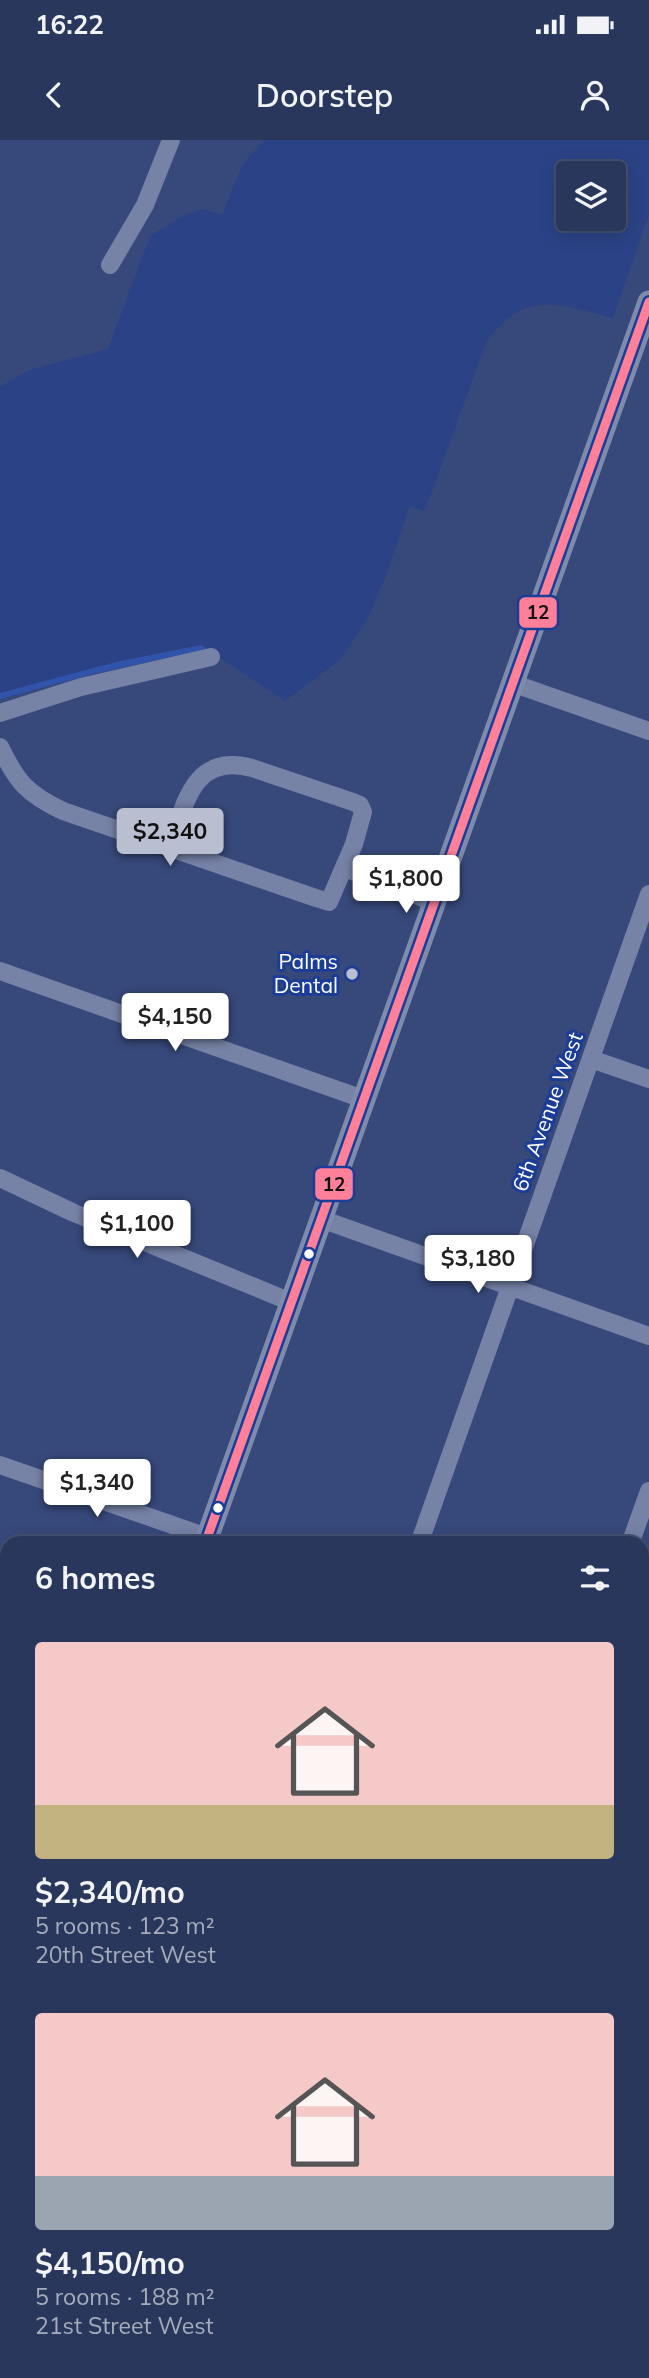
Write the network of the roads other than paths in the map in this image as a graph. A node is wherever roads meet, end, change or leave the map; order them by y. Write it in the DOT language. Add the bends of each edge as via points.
graph roads {
  1 [pos="171,140"];
  2 [pos="110,265"];
  3 [pos="649,302"];
  4 [pos="211,657"];
  5 [pos="512,683"];
  6 [pos="0,713"];
  7 [pos="649,731"];
  8 [pos="0,747"];
  9 [pos="170,847"];
  10 [pos="345,868"];
  11 [pos="649,894"];
  12 [pos="434,902"];
  13 [pos="0,971"];
  14 [pos="592,1059"];
  15 [pos="649,1079"];
  16 [pos="363,1099"];
  17 [pos="0,1178"];
  18 [pos="321,1219"];
  19 [pos="510,1286"];
  20 [pos="291,1302"];
  21 [pos="649,1336"];
  22 [pos="0,1465"];
  23 [pos="649,1491"];
  24 [pos="195,1536"];
  25 [pos="207,1536"];
  26 [pos="422,1536"];
  27 [pos="634,1536"];
  1 -- 2 [label="street" via="145,205"];
  3 -- 5 [label="main road"];
  4 -- 6 [label="street" via="81,687"];
  5 -- 7 [label="street"];
  5 -- 12 [label="main road"];
  8 -- 9 [label="street" via="13,773 43,800"];
  9 -- 10 [label="street" via="329,902"];
  9 -- 10 [label="street" via="199,778 215,768 236,764 359,805 362,820"];
  10 -- 12 [label="street"];
  11 -- 14 [label="street, 6th Avenue West"];
  12 -- 16 [label="main road"];
  13 -- 16 [label="street"];
  14 -- 15 [label="street"];
  14 -- 19 [label="street, 6th Avenue West"];
  16 -- 18 [label="main road"];
  17 -- 20 [label="street"];
  18 -- 19 [label="street"];
  18 -- 20 [label="main road"];
  19 -- 21 [label="street"];
  19 -- 26 [label="street, 6th Avenue West"];
  20 -- 25 [label="main road"];
  22 -- 24 [label="street"];
  23 -- 27 [label="street"];
}
